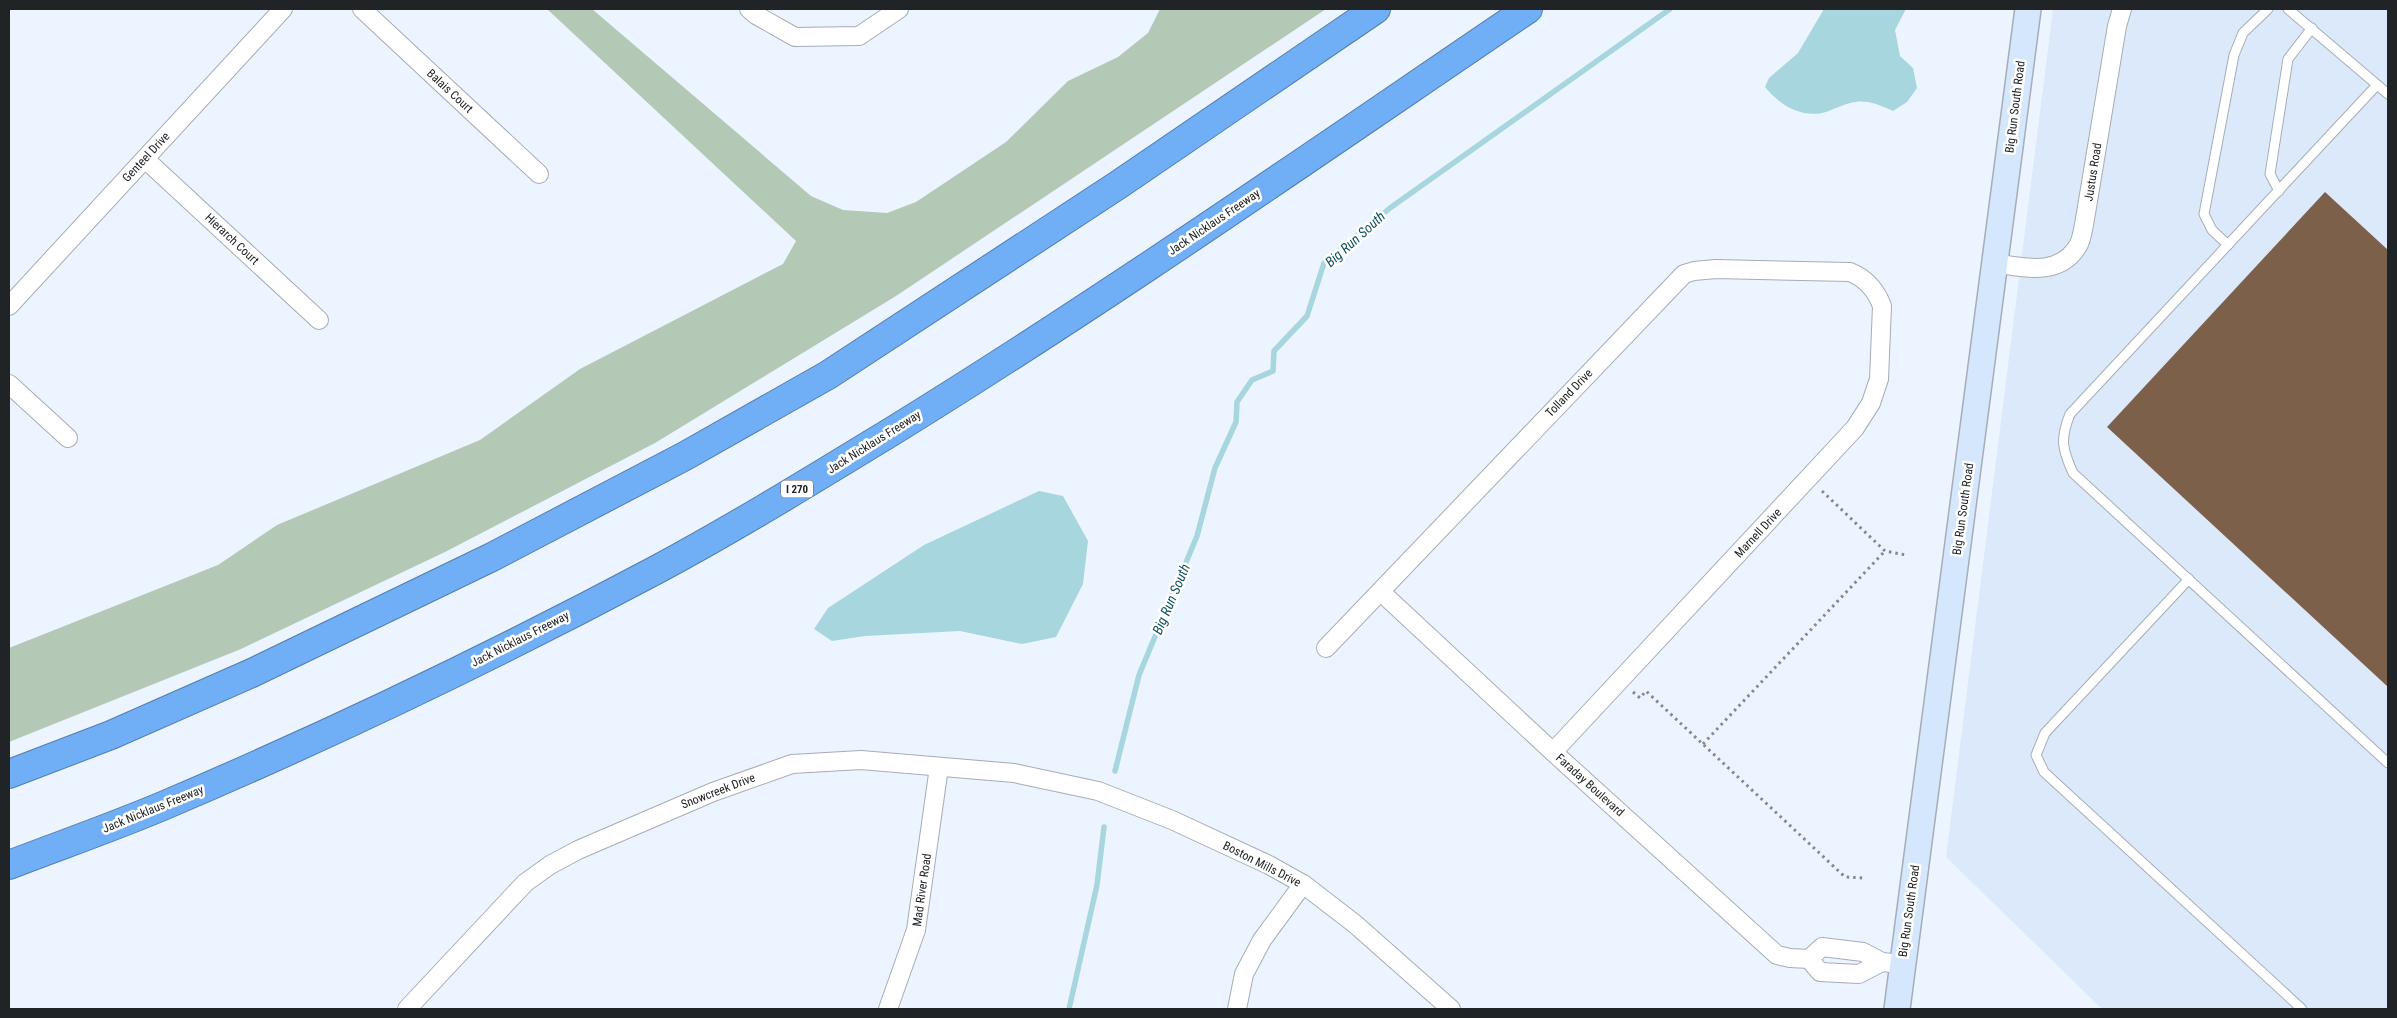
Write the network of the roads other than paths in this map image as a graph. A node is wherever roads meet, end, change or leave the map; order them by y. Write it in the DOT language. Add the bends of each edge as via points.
graph roads {
  1 [pos="283,9"];
  2 [pos="362,9"];
  3 [pos="749,9"];
  4 [pos="899,9"];
  5 [pos="1376,9"];
  6 [pos="1528,9"];
  7 [pos="2028,9"];
  8 [pos="2122,9"];
  9 [pos="2268,9"];
  10 [pos="2288,9"];
  11 [pos="2312,28"];
  12 [pos="2377,85"];
  13 [pos="2388,94"];
  14 [pos="145,158"];
  15 [pos="539,174"];
  16 [pos="2279,191"];
  17 [pos="2228,245"];
  18 [pos="1995,263"];
  19 [pos="1867,282"];
  20 [pos="9,306"];
  21 [pos="319,320"];
  22 [pos="9,384"];
  23 [pos="68,438"];
  24 [pos="2189,579"];
  25 [pos="1381,592"];
  26 [pos="1326,648"];
  27 [pos="1553,752"];
  28 [pos="2388,763"];
  29 [pos="939,766"];
  30 [pos="9,774"];
  31 [pos="1098,791"];
  32 [pos="9,865"];
  33 [pos="1303,884"];
  34 [pos="1809,959"];
  35 [pos="1892,963"];
  36 [pos="407,1009"];
  37 [pos="888,1009"];
  38 [pos="1237,1009"];
  39 [pos="1451,1009"];
  40 [pos="1897,1009"];
  41 [pos="2302,1009"];
  1 -- 14 [label="street, Genteel Drive"];
  2 -- 15 [label="street, Balais Court"];
  3 -- 4 [label="street" via="795,37 859,36"];
  5 -- 30 [label="highway" via="1118,185 828,374 685,456 492,557 254,672 111,735"];
  6 -- 32 [label="highway, Jack Nicklaus Freeway / I 270" via="994,368 803,486 659,569 316,739 161,807"];
  7 -- 18 [label="street, Big Run South Road"];
  8 -- 18 [label="street, Justus Road" via="2079,244 2061,263 2037,270"];
  9 -- 17 [label="lane" via="2244,33 2234,55 2204,214 2212,230"];
  10 -- 11 [label="lane"];
  11 -- 12 [label="lane"];
  11 -- 16 [label="lane" via="2288,59 2270,174"];
  12 -- 13 [label="lane"];
  12 -- 16 [label="lane"];
  14 -- 20 [label="street, Genteel Drive"];
  14 -- 21 [label="street, Hierarch Court"];
  16 -- 17 [label="lane"];
  17 -- 24 [label="lane" via="2070,414 2063,432 2064,453 2073,473"];
  18 -- 35 [label="street, Big Run South Road"];
  19 -- 25 [label="street, Tolland Drive" via="1850,272 1716,269 1684,274"];
  19 -- 27 [label="street, Marnell Drive" via="1882,306 1879,379 1871,403 1856,428"];
  22 -- 23 [label="street"];
  24 -- 28 [label="lane"];
  24 -- 41 [label="lane" via="2045,733 2036,755 2044,772"];
  25 -- 26 [label="street, Tolland Drive"];
  25 -- 27 [label="street, Faraday Boulevard"];
  27 -- 34 [label="street, Faraday Boulevard" via="1777,954"];
  29 -- 31 [label="street, Snowcreek Drive" via="1014,773"];
  29 -- 36 [label="street, Snowcreek Drive" via="861,760 792,764 713,792 578,850 525,883"];
  29 -- 37 [label="street, Mad River Road" via="916,930"];
  31 -- 33 [label="street, Boston Mills Drive" via="1172,820"];
  33 -- 38 [label="street" via="1262,940 1244,974"];
  33 -- 39 [label="street, Boston Mills Drive" via="1355,924"];
  34 -- 35 [label="street" via="1822,947 1863,952"];
  34 -- 35 [label="street, Faraday Boulevard" via="1820,972 1859,974"];
  35 -- 40 [label="street, Big Run South Road"];
}
